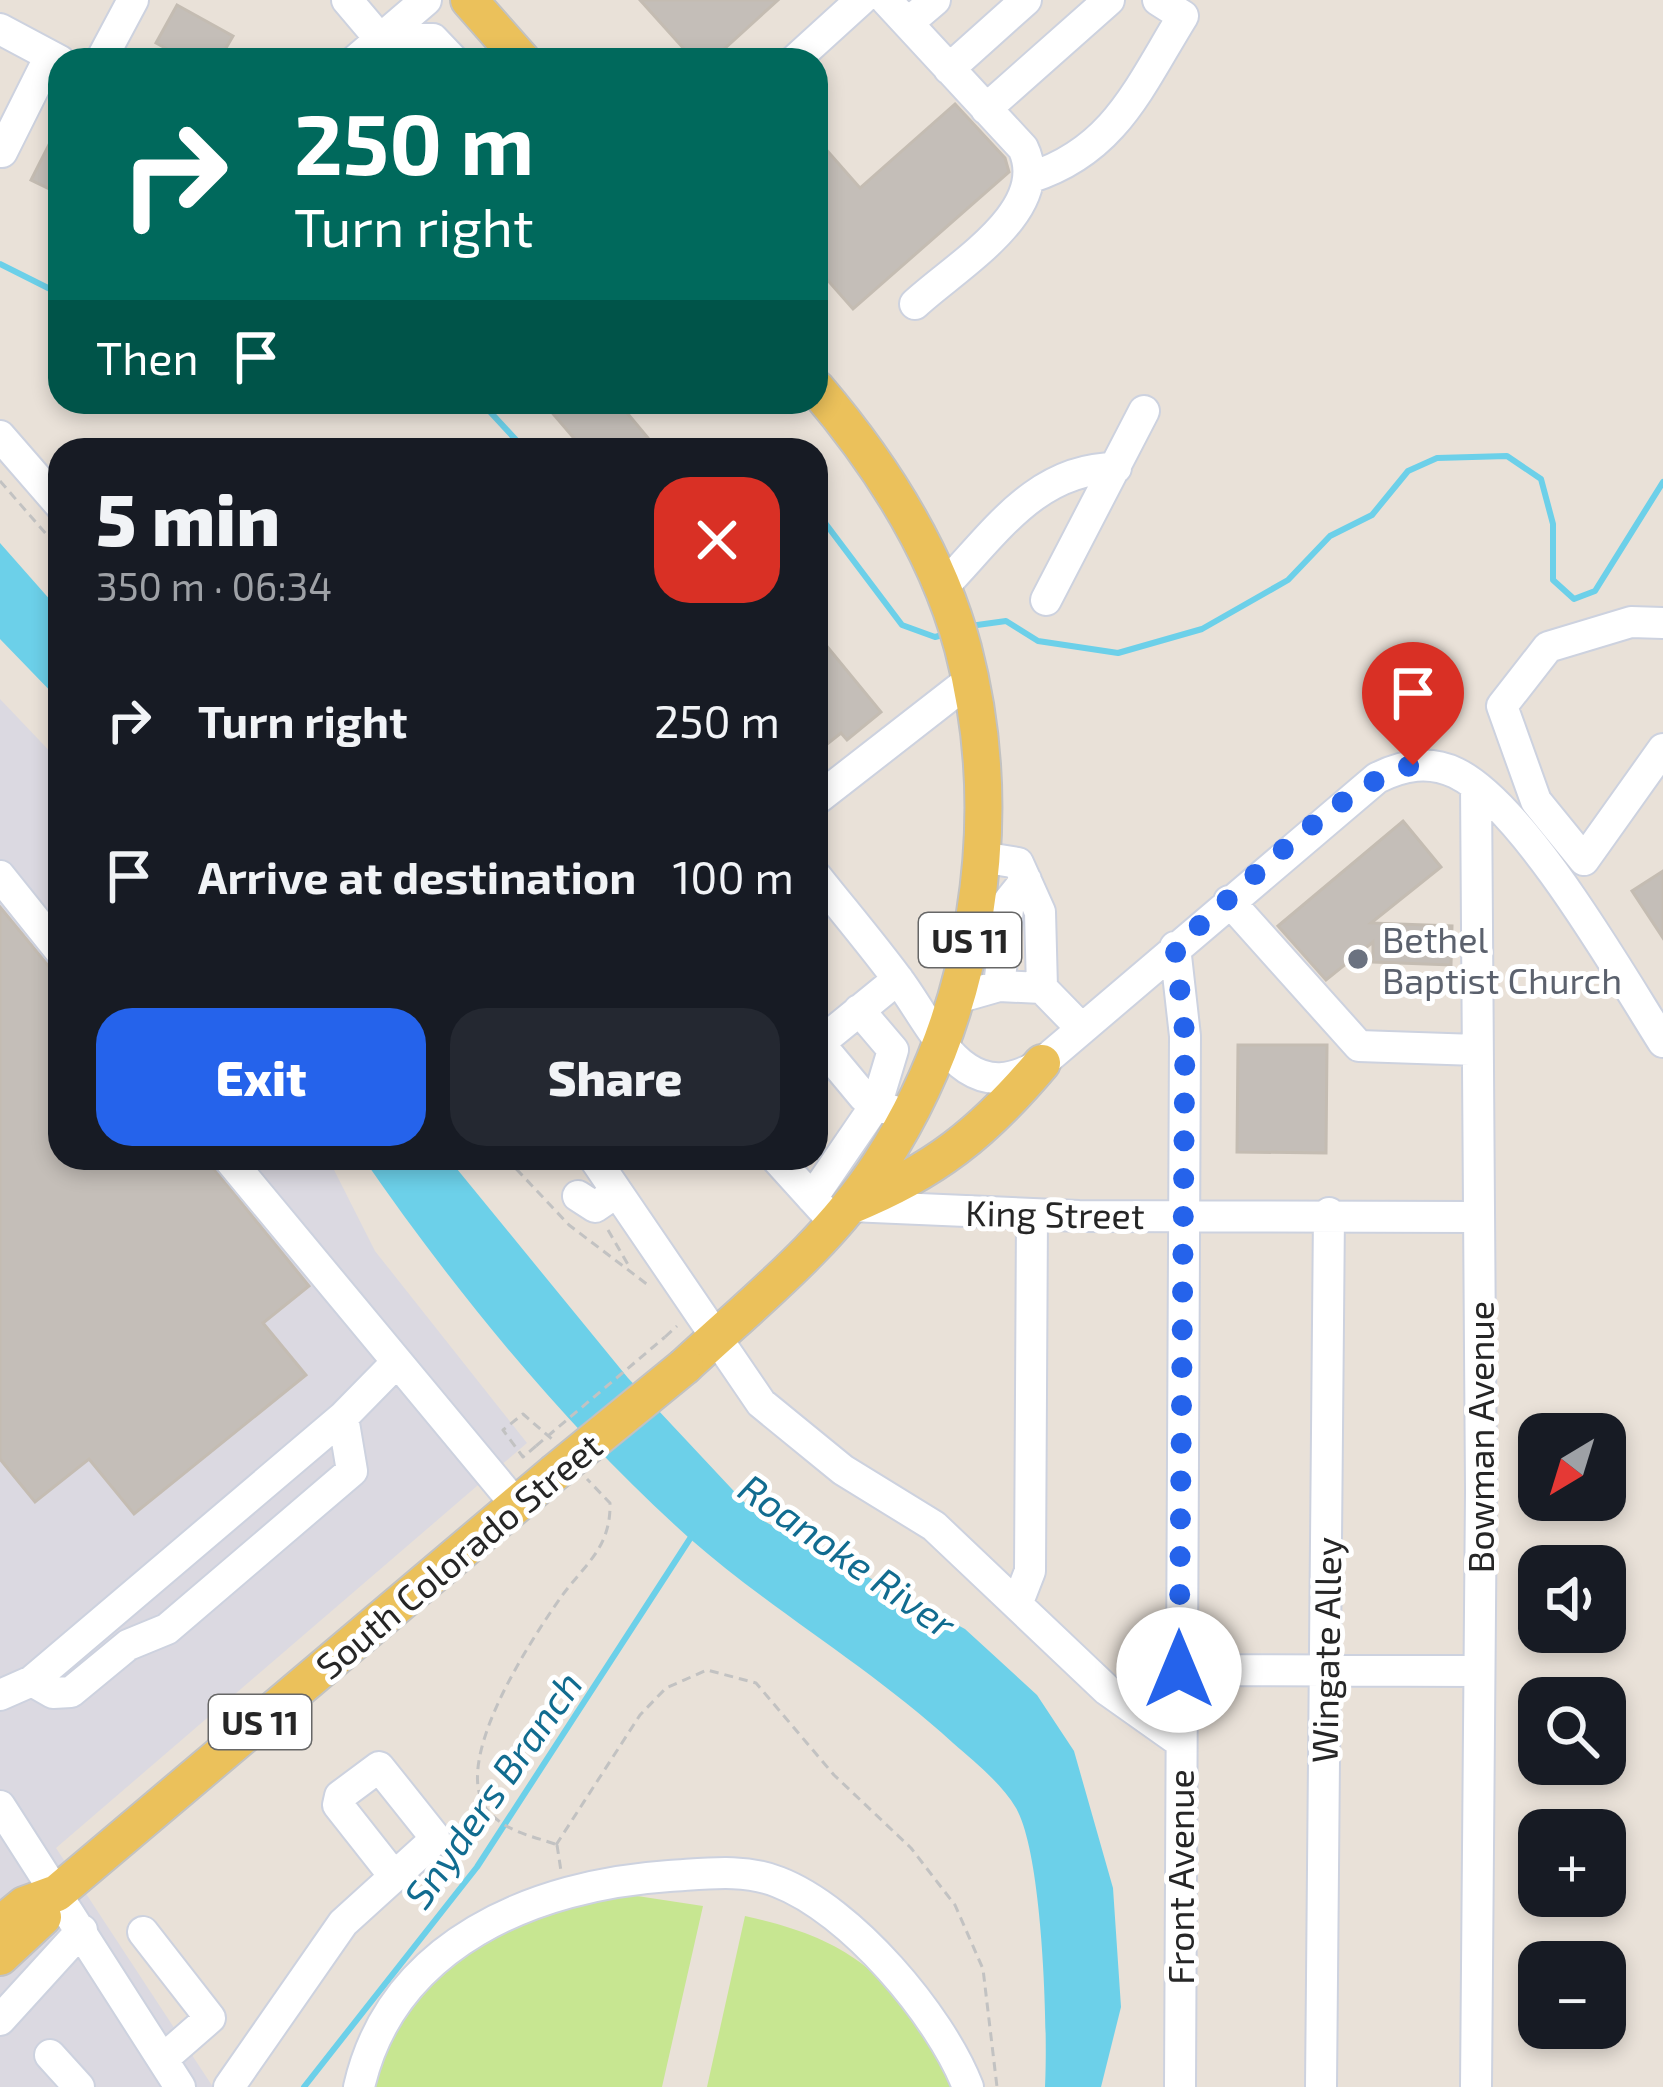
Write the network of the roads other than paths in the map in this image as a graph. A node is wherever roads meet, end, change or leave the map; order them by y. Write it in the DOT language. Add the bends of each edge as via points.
graph roads {
  1 [pos="133,0"];
  2 [pos="347,0"];
  3 [pos="426,0"];
  4 [pos="469,0"];
  5 [pos="861,0"];
  6 [pos="886,0"];
  7 [pos="935,0"];
  8 [pos="1026,0"];
  9 [pos="1109,0"];
  10 [pos="1158,0"];
  11 [pos="908,23"];
  12 [pos="0,28"];
  13 [pos="107,48"];
  14 [pos="387,48"];
  15 [pos="390,48"];
  16 [pos="395,48"];
  17 [pos="442,48"];
  18 [pos="507,48"];
  19 [pos="808,48"];
  20 [pos="48,54"];
  21 [pos="949,69"];
  22 [pos="48,70"];
  23 [pos="986,109"];
  24 [pos="2,152"];
  25 [pos="1032,177"];
  26 [pos="915,304"];
  27 [pos="828,404"];
  28 [pos="1144,411"];
  29 [pos="0,436"];
  30 [pos="1116,468"];
  31 [pos="48,488"];
  32 [pos="1046,600"];
  33 [pos="1663,623"];
  34 [pos="957,633"];
  35 [pos="1663,749"];
  36 [pos="828,786"];
  37 [pos="1476,786"];
  38 [pos="1536,801"];
  39 [pos="1502,810"];
  40 [pos="981,857"];
  41 [pos="0,876"];
  42 [pos="1026,880"];
  43 [pos="828,900"];
  44 [pos="1229,901"];
  45 [pos="48,936"];
  46 [pos="1175,947"];
  47 [pos="898,979"];
  48 [pos="999,986"];
  49 [pos="1042,988"];
  50 [pos="957,998"];
  51 [pos="859,1010"];
  52 [pos="1659,1026"];
  53 [pos="1082,1029"];
  54 [pos="828,1036"];
  55 [pos="941,1047"];
  56 [pos="1477,1050"];
  57 [pos="828,1056"];
  58 [pos="1042,1063"];
  59 [pos="892,1110"];
  60 [pos="238,1170"];
  61 [pos="789,1170"];
  62 [pos="603,1181"];
  63 [pos="832,1209"];
  64 [pos="1329,1213"];
  65 [pos="1032,1214"];
  66 [pos="1181,1215"];
  67 [pos="1477,1217"];
  68 [pos="713,1340"];
  69 [pos="395,1364"];
  70 [pos="343,1417"];
  71 [pos="517,1506"];
  72 [pos="1018,1602"];
  73 [pos="1324,1669"];
  74 [pos="1179,1670"];
  75 [pos="1479,1671"];
  76 [pos="32,1681"];
  77 [pos="0,1695"];
  78 [pos="1179,1741"];
  79 [pos="0,1806"];
  80 [pos="394,1876"];
  81 [pos="57,1893"];
  82 [pos="0,1925"];
  83 [pos="82,1930"];
  84 [pos="143,1932"];
  85 [pos="0,1957"];
  86 [pos="182,1982"];
  87 [pos="137,2015"];
  88 [pos="0,2020"];
  89 [pos="50,2055"];
  90 [pos="163,2059"];
  91 [pos="79,2087"];
  92 [pos="180,2087"];
  93 [pos="230,2087"];
  94 [pos="359,2087"];
  95 [pos="968,2087"];
  96 [pos="1180,2087"];
  97 [pos="1321,2087"];
  98 [pos="1476,2087"];
  1 -- 13 [label="street"];
  2 -- 14 [label="street"];
  3 -- 15 [label="street"];
  4 -- 18 [label="main road"];
  5 -- 19 [label="street"];
  6 -- 11 [label="street"];
  7 -- 11 [label="street"];
  8 -- 21 [label="street"];
  9 -- 23 [label="street"];
  10 -- 25 [label="street" via="1183,16 1117,122 1074,164"];
  11 -- 21 [label="street"];
  12 -- 20 [label="street"];
  16 -- 17 [label="street" via="433,39"];
  21 -- 23 [label="street"];
  22 -- 24 [label="street"];
  23 -- 25 [label="street" via="1024,148"];
  25 -- 26 [label="street" via="1019,211"];
  27 -- 34 [label="main road, US 11" via="888,484"];
  28 -- 30 [label="street"];
  29 -- 31 [label="street"];
  30 -- 32 [label="street"];
  30 -- 34 [label="street" via="1083,471 1038,490"];
  33 -- 38 [label="street" via="1631,622 1548,646 1502,706"];
  34 -- 36 [label="street"];
  34 -- 40 [label="main road, US 11" via="981,759"];
  35 -- 38 [label="street" via="1584,860"];
  37 -- 39 [label="street"];
  37 -- 44 [label="street" via="1440,767 1394,770 1336,808"];
  37 -- 56 [label="street, Bowman Avenue"];
  38 -- 39 [label="street"];
  39 -- 52 [label="street"];
  40 -- 42 [label="street" via="1018,863"];
  40 -- 50 [label="main road, US 11"];
  41 -- 45 [label="street"];
  42 -- 48 [label="street" via="1009,901"];
  42 -- 49 [label="street" via="1040,912"];
  43 -- 47 [label="street"];
  44 -- 46 [label="street"];
  44 -- 56 [label="street" via="1359,1046"];
  46 -- 53 [label="street"];
  46 -- 66 [label="street, Front Avenue" via="1185,1036"];
  47 -- 51 [label="street"];
  47 -- 55 [label="street"];
  48 -- 49 [label="street"];
  48 -- 50 [label="street"];
  49 -- 53 [label="street"];
  50 -- 55 [label="main road, US 11"];
  51 -- 54 [label="street"];
  51 -- 59 [label="street" via="892,1051"];
  53 -- 58 [label="street"];
  55 -- 58 [label="street" via="984,1077 1014,1077"];
  55 -- 59 [label="main road, US 11"];
  56 -- 67 [label="street, Bowman Avenue"];
  57 -- 59 [label="street" via="864,1096"];
  58 -- 63 [label="main road" via="998,1115 912,1181"];
  59 -- 63 [label="main road, US 11"];
  60 -- 69 [label="street"];
  61 -- 63 [label="street"];
  62 -- 68 [label="street"];
  63 -- 65 [label="street, King Street"];
  63 -- 68 [label="main road, South Colorado Street / US 11" via="778,1283"];
  64 -- 66 [label="street, King Street"];
  64 -- 67 [label="street, King Street"];
  64 -- 73 [label="street, Wingate Alley"];
  65 -- 66 [label="street, King Street"];
  65 -- 72 [label="street" via="1030,1571"];
  66 -- 74 [label="street, Front Avenue"];
  67 -- 75 [label="street, Bowman Avenue"];
  68 -- 71 [label="main road, South Colorado Street / US 11, bridge" via="675,1352"];
  68 -- 72 [label="street" via="761,1403 804,1442 934,1526"];
  69 -- 70 [label="street"];
  69 -- 71 [label="street"];
  70 -- 76 [label="street"];
  70 -- 76 [label="street" via="352,1471 167,1630 128,1645 70,1692"];
  71 -- 81 [label="main road, South Colorado Street / US 11"];
  72 -- 78 [label="street" via="1108,1690"];
  73 -- 74 [label="street"];
  73 -- 75 [label="street"];
  73 -- 97 [label="street, Wingate Alley"];
  74 -- 78 [label="street, Front Avenue"];
  75 -- 98 [label="street, Bowman Avenue"];
  76 -- 77 [label="street"];
  78 -- 96 [label="street, Front Avenue"];
  79 -- 81 [label="street"];
  80 -- 93 [label="street" via="343,1923"];
  81 -- 82 [label="main road, South Colorado Street / US 11"];
  81 -- 83 [label="street"];
  81 -- 85 [label="main road, South Colorado Street / US 11" via="39,1924"];
  83 -- 87 [label="street"];
  83 -- 88 [label="street"];
  84 -- 86 [label="street"];
  86 -- 87 [label="street"];
  86 -- 90 [label="street" via="210,2018"];
  87 -- 90 [label="street"];
  89 -- 91 [label="street"];
  90 -- 92 [label="street"];
  94 -- 95 [label="street" via="370,2048 400,1997 495,1918 566,1891 724,1873 776,1881 848,1928 933,2023"];
}
